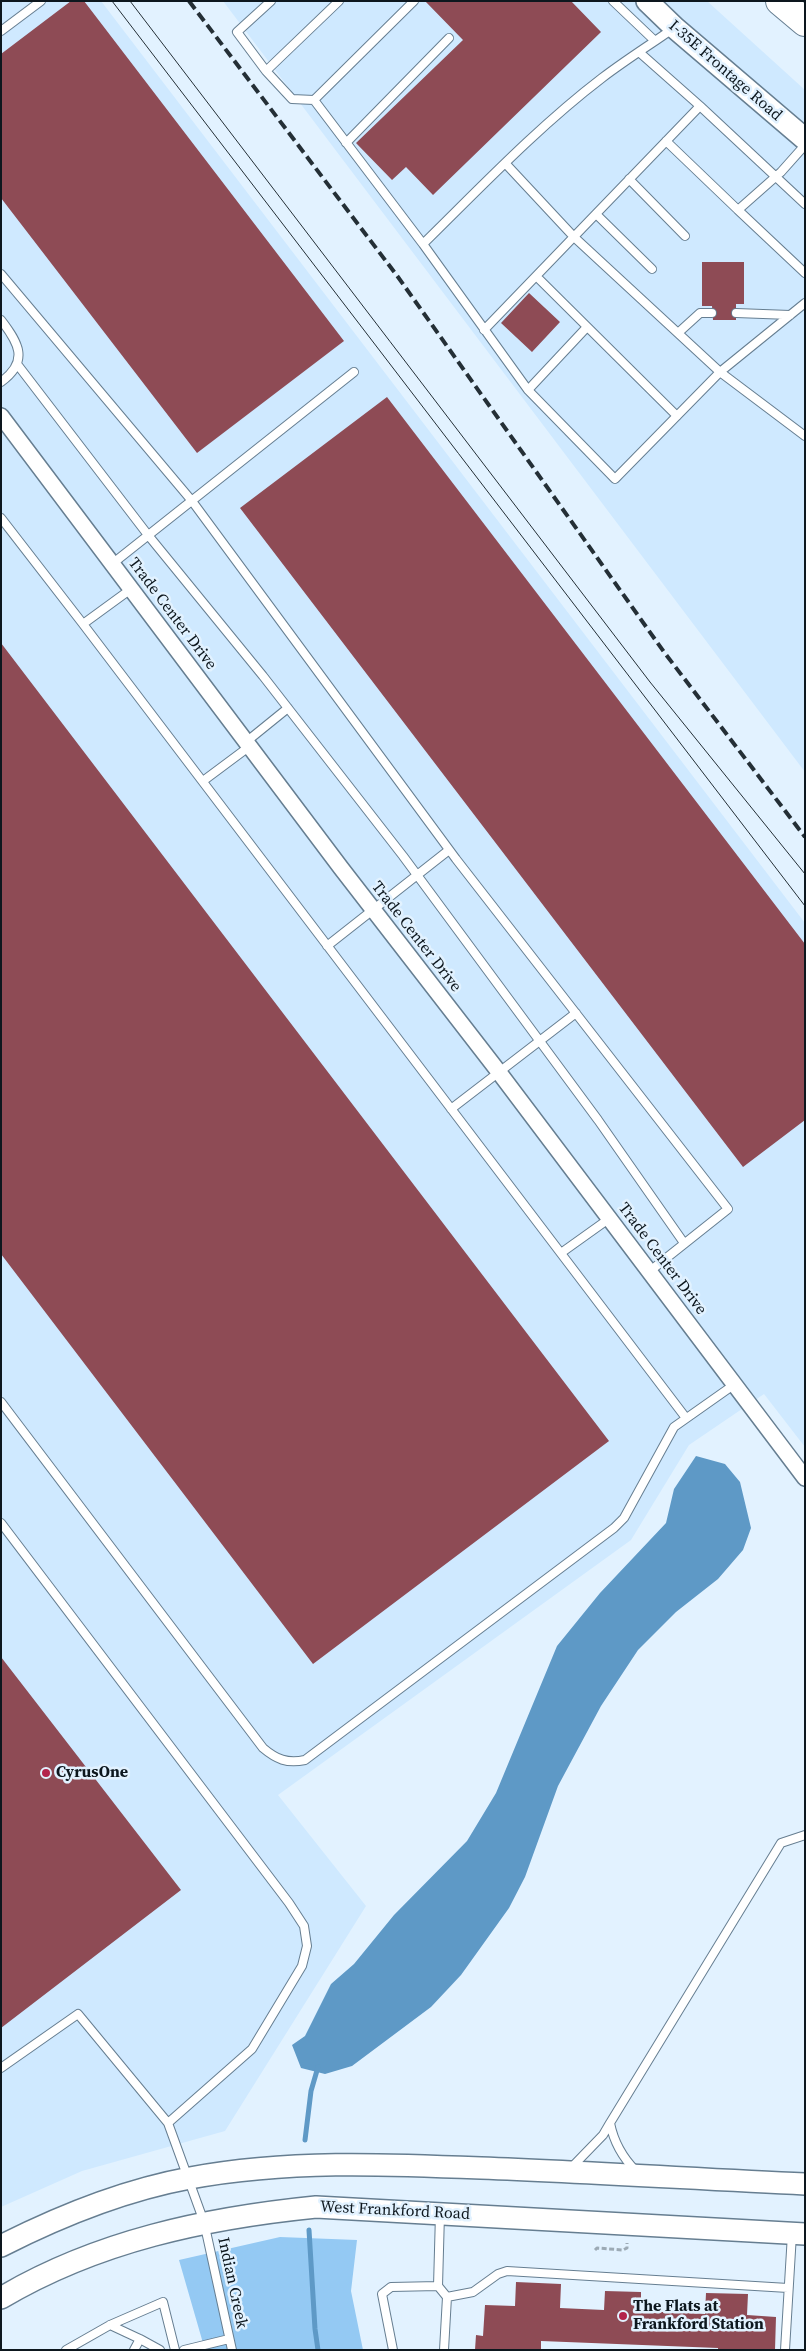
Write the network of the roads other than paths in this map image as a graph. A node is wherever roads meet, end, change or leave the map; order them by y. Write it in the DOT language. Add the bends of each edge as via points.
graph roads {
  1 [pos="41,1"];
  2 [pos="272,1"];
  3 [pos="339,1"];
  4 [pos="414,1"];
  5 [pos="613,1"];
  6 [pos="647,1"];
  7 [pos="780,1"];
  8 [pos="805,22"];
  9 [pos="674,28"];
  10 [pos="1,31"];
  11 [pos="450,38"];
  12 [pos="655,41"];
  13 [pos="639,52"];
  14 [pos="266,71"];
  15 [pos="314,100"];
  16 [pos="700,106"];
  17 [pos="805,139"];
  18 [pos="666,141"];
  19 [pos="346,143"];
  20 [pos="805,145"];
  21 [pos="505,163"];
  22 [pos="776,176"];
  23 [pos="629,179"];
  24 [pos="805,204"];
  25 [pos="738,210"];
  26 [pos="596,214"];
  27 [pos="685,236"];
  28 [pos="574,237"];
  29 [pos="424,244"];
  30 [pos="652,269"];
  31 [pos="805,273"];
  32 [pos="1,274"];
  33 [pos="536,276"];
  34 [pos="805,303"];
  35 [pos="712,313"];
  36 [pos="736,313"];
  37 [pos="790,315"];
  38 [pos="1,320"];
  39 [pos="587,326"];
  40 [pos="484,330"];
  41 [pos="678,333"];
  42 [pos="17,364"];
  43 [pos="354,372"];
  44 [pos="720,372"];
  45 [pos="1,382"];
  46 [pos="528,390"];
  47 [pos="1,416"];
  48 [pos="677,416"];
  49 [pos="805,436"];
  50 [pos="192,501"];
  51 [pos="1,518"];
  52 [pos="148,535"];
  53 [pos="112,564"];
  54 [pos="131,589"];
  55 [pos="83,624"];
  56 [pos="288,708"];
  57 [pos="248,744"];
  58 [pos="203,781"];
  59 [pos="449,850"];
  60 [pos="417,875"];
  61 [pos="374,911"];
  62 [pos="327,946"];
  63 [pos="576,1013"];
  64 [pos="540,1041"];
  65 [pos="499,1072"];
  66 [pos="451,1109"];
  67 [pos="610,1218"];
  68 [pos="684,1243"];
  69 [pos="561,1254"];
  70 [pos="650,1271"];
  71 [pos="735,1384"];
  72 [pos="1,1402"];
  73 [pos="686,1418"];
  74 [pos="805,1478"];
  75 [pos="1,1523"];
  76 [pos="805,1834"];
  77 [pos="1,2068"];
  78 [pos="610,2122"];
  79 [pos="168,2123"];
  80 [pos="567,2172"];
  81 [pos="641,2176"];
  82 [pos="189,2178"];
  83 [pos="805,2184"];
  84 [pos="440,2212"];
  85 [pos="204,2222"];
  86 [pos="798,2233"];
  87 [pos="1,2246"];
  88 [pos="438,2286"];
  89 [pos="788,2288"];
  90 [pos="447,2297"];
  91 [pos="1,2298"];
  92 [pos="110,2324"];
  93 [pos="140,2339"];
  94 [pos="229,2339"];
  95 [pos="66,2350"];
  96 [pos="134,2350"];
  97 [pos="160,2350"];
  98 [pos="175,2350"];
  99 [pos="184,2350"];
  100 [pos="232,2350"];
  101 [pos="394,2350"];
  102 [pos="444,2350"];
  103 [pos="784,2350"];
  1 -- 10 [label="lane"];
  2 -- 14 [label="lane" via="237,32"];
  3 -- 14 [label="lane"];
  4 -- 15 [label="lane"];
  5 -- 12 [label="lane"];
  6 -- 9 [label="main road, I-35E Frontage Road"];
  7 -- 8 [label="highway"];
  9 -- 12 [label="lane"];
  9 -- 17 [label="main road, I-35E Frontage Road"];
  11 -- 19 [label="lane"];
  12 -- 13 [label="lane"];
  13 -- 16 [label="lane"];
  13 -- 21 [label="lane" via="601,78"];
  14 -- 15 [label="lane" via="292,99"];
  15 -- 19 [label="lane"];
  16 -- 18 [label="lane"];
  16 -- 22 [label="lane"];
  18 -- 23 [label="lane"];
  18 -- 25 [label="lane"];
  19 -- 29 [label="lane"];
  20 -- 22 [label="lane"];
  21 -- 28 [label="lane"];
  21 -- 29 [label="lane"];
  22 -- 24 [label="lane"];
  22 -- 25 [label="lane"];
  23 -- 26 [label="lane"];
  23 -- 27 [label="lane"];
  25 -- 31 [label="lane"];
  26 -- 28 [label="lane"];
  26 -- 30 [label="lane"];
  28 -- 33 [label="lane"];
  28 -- 41 [label="lane"];
  29 -- 40 [label="lane"];
  32 -- 50 [label="lane"];
  33 -- 39 [label="lane"];
  33 -- 40 [label="lane"];
  34 -- 37 [label="lane"];
  35 -- 41 [label="lane" via="700,313"];
  36 -- 37 [label="lane"];
  37 -- 44 [label="lane"];
  38 -- 42 [label="lane" via="18,341"];
  39 -- 46 [label="lane"];
  39 -- 48 [label="lane"];
  40 -- 46 [label="lane"];
  41 -- 44 [label="lane"];
  42 -- 45 [label="lane"];
  42 -- 52 [label="lane"];
  43 -- 50 [label="lane"];
  44 -- 48 [label="lane"];
  44 -- 49 [label="lane"];
  46 -- 48 [label="lane" via="616,479"];
  47 -- 53 [label="street, Trade Center Drive"];
  50 -- 52 [label="lane"];
  50 -- 59 [label="lane"];
  51 -- 55 [label="lane"];
  52 -- 53 [label="lane"];
  52 -- 56 [label="lane"];
  53 -- 54 [label="street, Trade Center Drive"];
  54 -- 55 [label="lane"];
  54 -- 57 [label="street, Trade Center Drive"];
  55 -- 58 [label="lane"];
  56 -- 57 [label="lane"];
  56 -- 60 [label="lane"];
  57 -- 58 [label="lane"];
  57 -- 61 [label="street, Trade Center Drive"];
  58 -- 62 [label="lane"];
  59 -- 60 [label="lane"];
  59 -- 63 [label="lane"];
  60 -- 61 [label="lane"];
  60 -- 64 [label="lane"];
  61 -- 62 [label="lane"];
  61 -- 65 [label="street, Trade Center Drive"];
  62 -- 66 [label="lane"];
  63 -- 64 [label="lane"];
  63 -- 68 [label="lane" via="728,1209"];
  64 -- 65 [label="lane"];
  64 -- 68 [label="lane"];
  65 -- 66 [label="lane"];
  65 -- 67 [label="street, Trade Center Drive"];
  66 -- 69 [label="lane"];
  67 -- 69 [label="lane"];
  67 -- 70 [label="street, Trade Center Drive"];
  68 -- 70 [label="lane"];
  69 -- 73 [label="lane"];
  70 -- 71 [label="street, Trade Center Drive"];
  71 -- 73 [label="lane"];
  71 -- 74 [label="street, Trade Center Drive"];
  72 -- 73 [label="lane" via="263,1748 279,1759 296,1762 305,1760 614,1528 624,1518 674,1427"];
  75 -- 79 [label="lane" via="304,1926 307,1946 302,1966 252,2049"];
  76 -- 78 [label="lane" via="781,1843"];
  77 -- 79 [label="lane, Indian Creek" via="78,2014"];
  78 -- 80 [label="lane" via="603,2135"];
  78 -- 81 [label="lane" via="622,2157"];
  79 -- 82 [label="lane, Indian Creek"];
  80 -- 81 [label="main road"];
  80 -- 82 [label="main road" via="347,2164 288,2166"];
  81 -- 83 [label="main road"];
  82 -- 85 [label="lane, Indian Creek"];
  82 -- 87 [label="main road" via="87,2208"];
  84 -- 85 [label="main road, West Frankford Road" via="316,2207"];
  84 -- 86 [label="main road, West Frankford Road"];
  84 -- 88 [label="lane"];
  85 -- 91 [label="main road, West Frankford Road" via="141,2238 68,2264"];
  85 -- 94 [label="lane, Indian Creek"];
  86 -- 89 [label="lane"];
  88 -- 90 [label="lane"];
  88 -- 101 [label="lane" via="392,2287 382,2294"];
  89 -- 90 [label="lane" via="507,2271 473,2292"];
  89 -- 103 [label="lane"];
  90 -- 102 [label="lane"];
  92 -- 93 [label="lane"];
  92 -- 95 [label="lane"];
  92 -- 98 [label="lane" via="163,2302"];
  93 -- 96 [label="lane"];
  93 -- 97 [label="lane"];
  94 -- 99 [label="lane"];
  94 -- 100 [label="lane, Indian Creek"];
}
